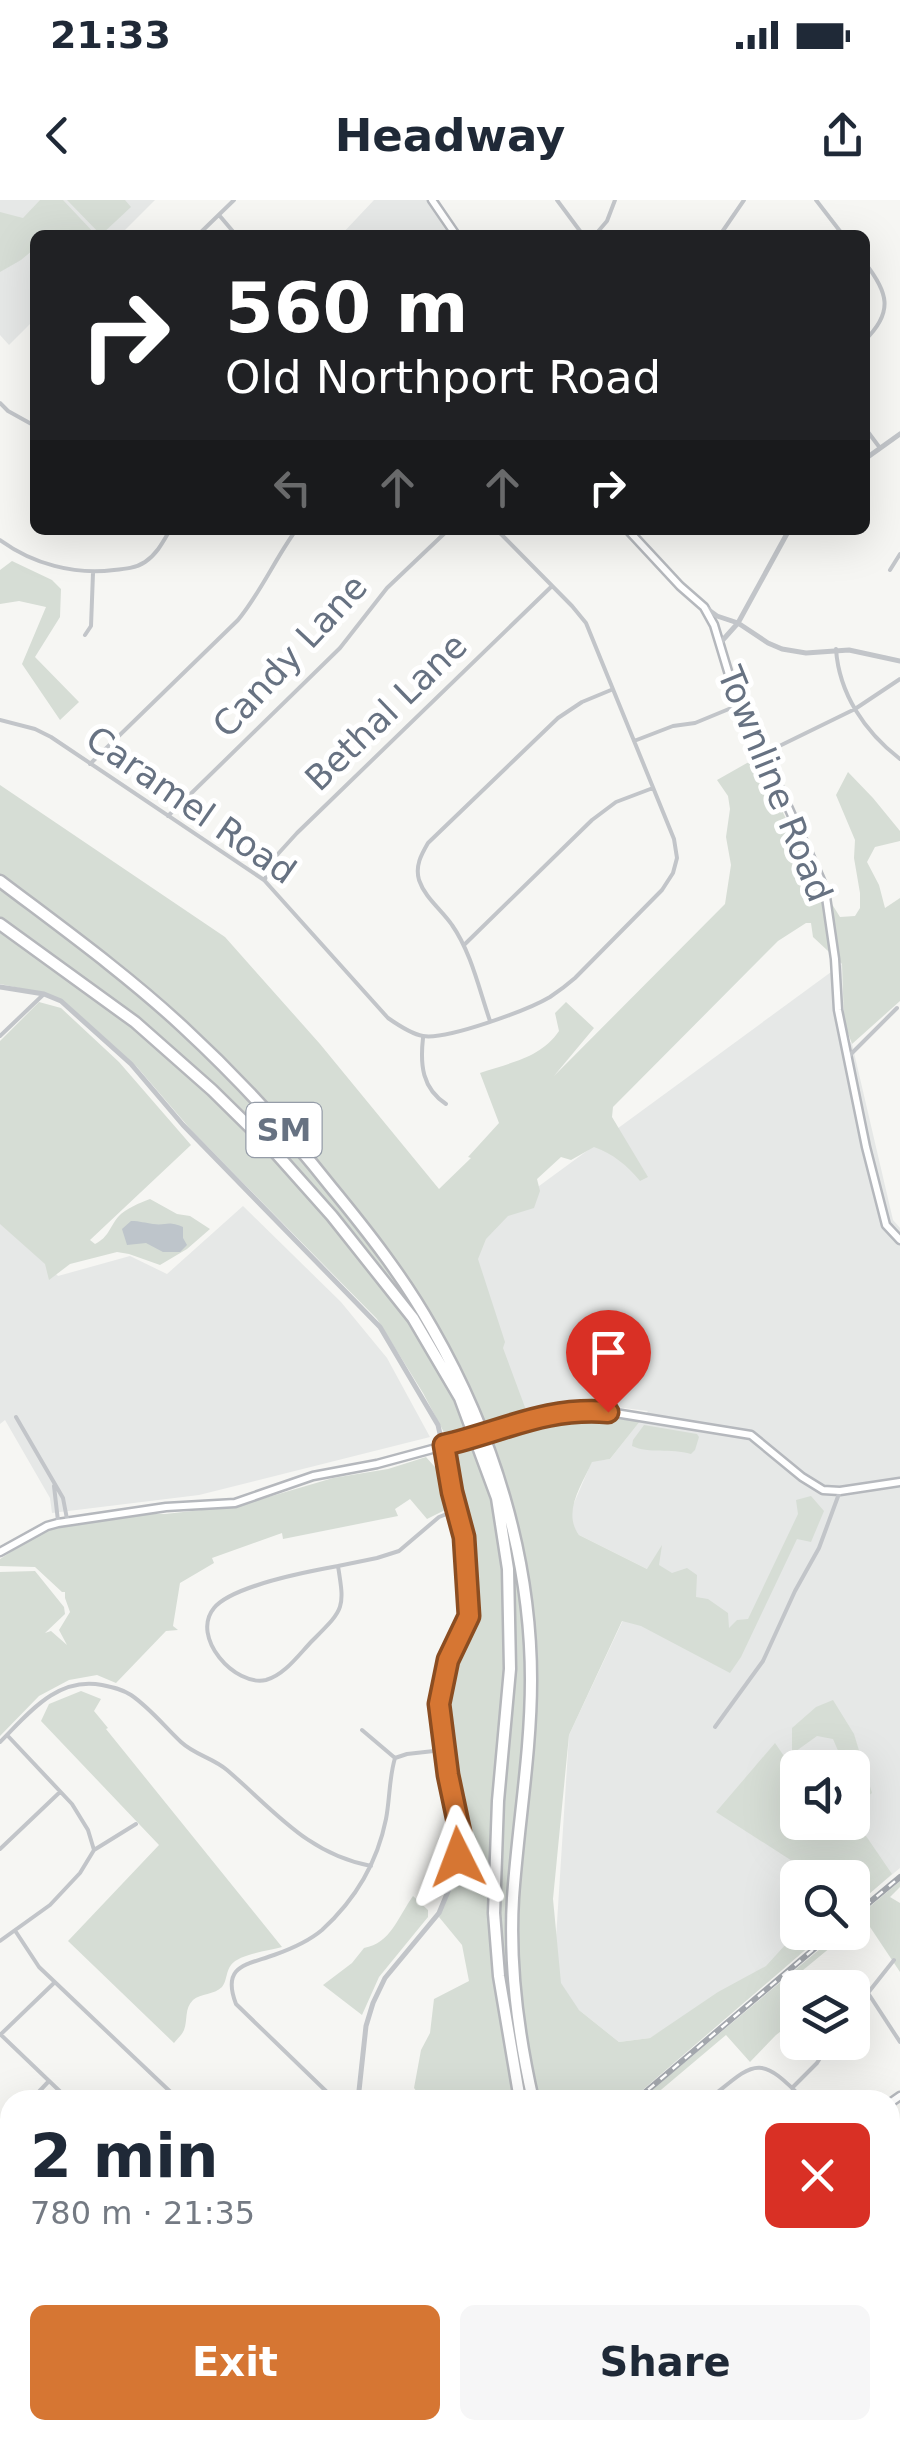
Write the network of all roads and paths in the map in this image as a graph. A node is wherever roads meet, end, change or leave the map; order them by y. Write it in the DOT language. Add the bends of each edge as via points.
graph roads {
  1 [pos="234,200"];
  2 [pos="432,200"];
  3 [pos="557,200"];
  4 [pos="614,200"];
  5 [pos="744,200"];
  6 [pos="816,200"];
  7 [pos="219,215"];
  8 [pos="203,230"];
  9 [pos="232,230"];
  10 [pos="453,230"];
  11 [pos="578,230"];
  12 [pos="599,230"];
  13 [pos="723,230"];
  14 [pos="840,230"];
  15 [pos="870,270"];
  16 [pos="870,335"];
  17 [pos="0,403"];
  18 [pos="30,423"];
  19 [pos="900,434"];
  20 [pos="870,435"];
  21 [pos="880,448"];
  22 [pos="870,455"];
  23 [pos="167,535"];
  24 [pos="293,535"];
  25 [pos="443,535"];
  26 [pos="503,535"];
  27 [pos="633,535"];
  28 [pos="786,535"];
  29 [pos="0,540"];
  30 [pos="900,554"];
  31 [pos="890,570"];
  32 [pos="93,573"];
  33 [pos="551,586"];
  34 [pos="704,607"];
  35 [pos="738,623"];
  36 [pos="85,635"];
  37 [pos="720,644"];
  38 [pos="836,649"];
  39 [pos="900,661"];
  40 [pos="900,679"];
  41 [pos="613,690"];
  42 [pos="741,704"];
  43 [pos="855,709"];
  44 [pos="0,720"];
  45 [pos="634,742"];
  46 [pos="763,754"];
  47 [pos="900,759"];
  48 [pos="90,764"];
  49 [pos="653,788"];
  50 [pos="168,816"];
  51 [pos="264,880"];
  52 [pos="0,881"];
  53 [pos="0,924"];
  54 [pos="464,945"];
  55 [pos="0,987"];
  56 [pos="44,994"];
  57 [pos="898,1008"];
  58 [pos="490,1021"];
  59 [pos="0,1036"];
  60 [pos="423,1036"];
  61 [pos="848,1057"];
  62 [pos="446,1104"];
  63 [pos="900,1240"];
  64 [pos="16,1418"];
  65 [pos="444,1445"];
  66 [pos="54,1481"];
  67 [pos="900,1482"];
  68 [pos="840,1492"];
  69 [pos="457,1510"];
  70 [pos="68,1521"];
  71 [pos="58,1523"];
  72 [pos="0,1552"];
  73 [pos="338,1566"];
  74 [pos="715,1727"];
  75 [pos="362,1730"];
  76 [pos="7,1735"];
  77 [pos="0,1742"];
  78 [pos="444,1750"];
  79 [pos="395,1758"];
  80 [pos="60,1792"];
  81 [pos="136,1824"];
  82 [pos="0,1849"];
  83 [pos="94,1850"];
  84 [pos="371,1866"];
  85 [pos="16,1930"];
  86 [pos="0,1941"];
  87 [pos="894,1960"];
  88 [pos="54,1982"];
  89 [pos="870,1991"];
  90 [pos="870,1997"];
  91 [pos="0,2035"];
  92 [pos="900,2042"];
  93 [pos="818,2060"];
  94 [pos="49,2081"];
  95 [pos="792,2088"];
  96 [pos="40,2090"];
  97 [pos="58,2090"];
  98 [pos="167,2090"];
  99 [pos="325,2090"];
  100 [pos="359,2090"];
  101 [pos="518,2090"];
  102 [pos="531,2090"];
  103 [pos="720,2090"];
  1 -- 7 [label="street"];
  2 -- 10 [label="main road"];
  3 -- 11 [label="street"];
  4 -- 12 [label="street"];
  5 -- 13 [label="street"];
  6 -- 14 [label="street"];
  7 -- 8 [label="street"];
  7 -- 9 [label="street"];
  15 -- 16 [label="street" via="885,308"];
  17 -- 18 [label="street"];
  19 -- 21 [label="street"];
  20 -- 21 [label="street"];
  21 -- 22 [label="street"];
  23 -- 32 [label="street" via="140,565"];
  24 -- 48 [label="street" via="255,600"];
  25 -- 50 [label="street, Candy Lane" via="387,588 340,648"];
  26 -- 33 [label="street"];
  27 -- 34 [label="main road, Townline Road"];
  28 -- 35 [label="street"];
  29 -- 32 [label="street" via="38,561"];
  30 -- 31 [label="street"];
  32 -- 36 [label="street" via="92,626"];
  33 -- 41 [label="street" via="586,624"];
  33 -- 51 [label="street, Bethal Lane" via="297,833"];
  34 -- 35 [label="street"];
  34 -- 37 [label="main road, Townline Road"];
  35 -- 37 [label="street"];
  35 -- 38 [label="street" via="782,649"];
  37 -- 42 [label="main road, Townline Road"];
  38 -- 39 [label="street"];
  38 -- 43 [label="street"];
  40 -- 43 [label="street"];
  41 -- 45 [label="street"];
  41 -- 54 [label="street" via="558,718 428,843 419,880"];
  42 -- 45 [label="street"];
  42 -- 46 [label="main road, Townline Road"];
  43 -- 46 [label="street"];
  43 -- 47 [label="street"];
  44 -- 48 [label="street, Caramel Road" via="35,729"];
  45 -- 49 [label="street"];
  46 -- 61 [label="main road, Townline Road" via="824,890"];
  48 -- 50 [label="street, Caramel Road"];
  49 -- 54 [label="street" via="592,820"];
  49 -- 58 [label="street" via="676,858 662,890 563,988"];
  50 -- 51 [label="street, Caramel Road"];
  51 -- 60 [label="street, Caramel Road" via="388,1018"];
  52 -- 102 [label="highway, SM" via="238,1080 366,1229 460,1379 502,1490 528,1629 528,1749 512,1927 520,2043"];
  53 -- 101 [label="highway, SM" via="134,1022 275,1152 413,1318 460,1398 496,1498 508,1569 510,1668 494,1912"];
  54 -- 58 [label="street"];
  55 -- 56 [label="street"];
  56 -- 59 [label="street"];
  56 -- 65 [label="street" via="130,1064 380,1327"];
  57 -- 61 [label="street"];
  58 -- 60 [label="street"];
  60 -- 62 [label="street" via="424,1075"];
  61 -- 63 [label="main road, Townline Road" via="886,1226"];
  64 -- 66 [label="street"];
  65 -- 68 [label="main road, bridge" via="580,1410 751,1434 802,1477"];
  65 -- 69 [label="street"];
  65 -- 70 [label="main road" via="234,1503"];
  66 -- 70 [label="street"];
  66 -- 71 [label="street"];
  67 -- 68 [label="main road"];
  68 -- 74 [label="street" via="762,1661"];
  69 -- 73 [label="street" via="398,1551"];
  69 -- 78 [label="street" via="469,1616 441,1692"];
  70 -- 71 [label="main road"];
  71 -- 72 [label="main road"];
  73 -- 73 [label="street" via="225,1598 206,1626 215,1651 246,1679 280,1673 340,1611"];
  75 -- 79 [label="street"];
  76 -- 77 [label="street"];
  76 -- 80 [label="street"];
  76 -- 84 [label="street" via="48,1696 76,1685 128,1693 296,1832 331,1854"];
  78 -- 79 [label="street"];
  78 -- 100 [label="street" via="460,1832 458,1857 438,1913 372,2003"];
  79 -- 84 [label="street"];
  80 -- 82 [label="street"];
  80 -- 83 [label="street" via="81,1817"];
  81 -- 83 [label="street"];
  83 -- 85 [label="street" via="66,1890"];
  84 -- 99 [label="street" via="357,1894 316,1935 243,1964 230,1990 236,2004"];
  85 -- 86 [label="street"];
  85 -- 88 [label="street"];
  87 -- 89 [label="street"];
  88 -- 91 [label="street"];
  88 -- 98 [label="street"];
  90 -- 92 [label="street"];
  91 -- 94 [label="street"];
  93 -- 95 [label="street"];
  94 -- 96 [label="street"];
  94 -- 97 [label="street"];
  95 -- 103 [label="street" via="768,2068 753,2067"];
}
